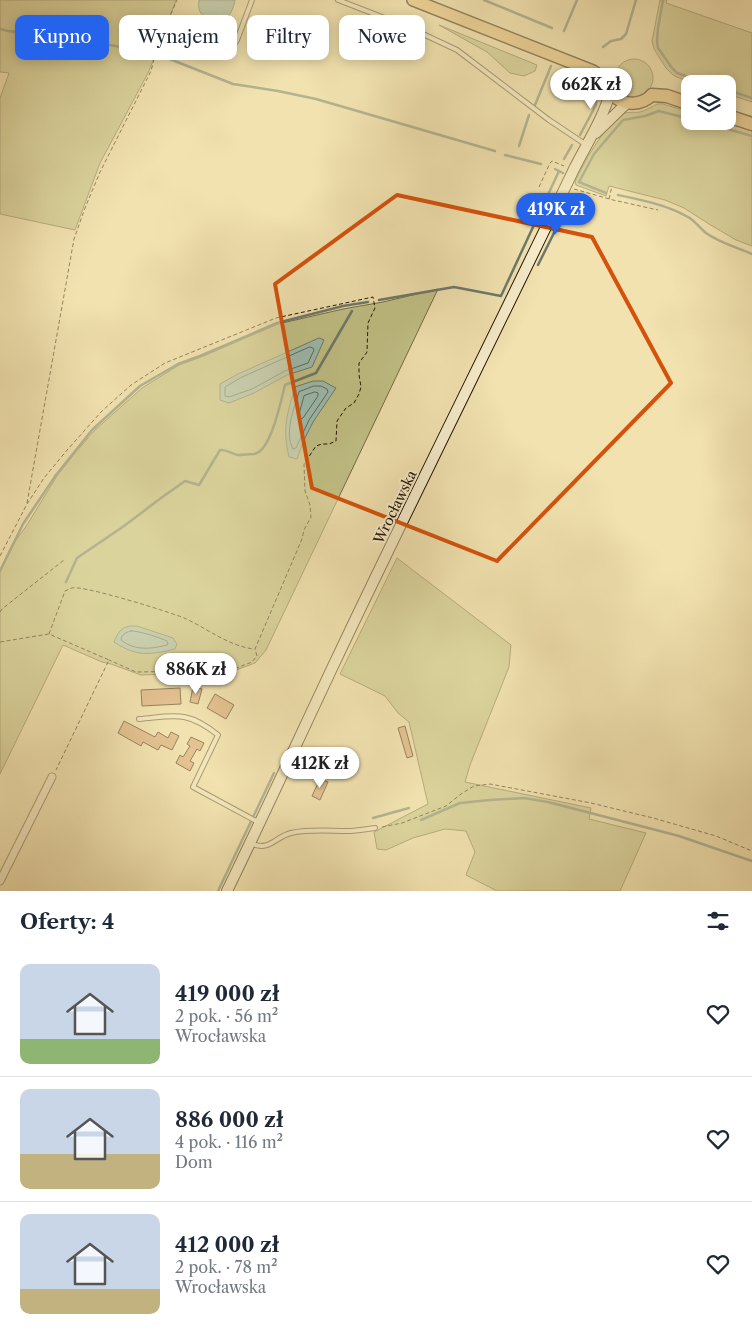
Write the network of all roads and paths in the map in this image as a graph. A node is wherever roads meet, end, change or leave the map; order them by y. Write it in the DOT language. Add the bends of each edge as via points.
graph roads {
  1 [pos="178,0"];
  2 [pos="252,0"];
  3 [pos="338,0"];
  4 [pos="413,0"];
  5 [pos="424,0"];
  6 [pos="442,11"];
  7 [pos="237,40"];
  8 [pos="610,90"];
  9 [pos="652,95"];
  10 [pos="681,101"];
  11 [pos="626,103"];
  12 [pos="736,119"];
  13 [pos="752,124"];
  14 [pos="589,141"];
  15 [pos="574,169"];
  16 [pos="566,185"];
  17 [pos="612,186"];
  18 [pos="539,187"];
  19 [pos="609,199"];
  20 [pos="658,210"];
  21 [pos="27,504"];
  22 [pos="0,556"];
  23 [pos="64,560"];
  24 [pos="0,612"];
  25 [pos="49,634"];
  26 [pos="0,642"];
  27 [pos="255,649"];
  28 [pos="109,660"];
  29 [pos="139,718"];
  30 [pos="52,777"];
  31 [pos="260,823"];
  32 [pos="375,828"];
  33 [pos="250,843"];
  34 [pos="752,851"];
  35 [pos="0,881"];
  36 [pos="227,891"];
  1 -- 21 [label="path" via="158,44 151,71 100,172 74,238"];
  2 -- 7 [label="lane"];
  3 -- 14 [label="lane" via="457,50 549,120"];
  4 -- 6 [label="main road"];
  5 -- 6 [label="main road"];
  6 -- 8 [label="main road" via="593,71 608,82"];
  8 -- 11 [label="main road"];
  8 -- 14 [label="street"];
  9 -- 10 [label="highway"];
  9 -- 11 [label="main road" via="640,103"];
  11 -- 14 [label="street"];
  12 -- 13 [label="highway"];
  14 -- 15 [label="street, Wrocławska"];
  15 -- 16 [label="street, Wrocławska"];
  15 -- 18 [label="path" via="552,161"];
  16 -- 19 [label="path"];
  16 -- 31 [label="street, Wrocławska"];
  17 -- 19 [label="path"];
  19 -- 20 [label="path"];
  21 -- 22 [label="path"];
  21 -- 27 [label="path" via="44,478 102,411 131,385 165,363 276,318 373,297 375,308 368,323 367,352 358,363 359,394 337,421 336,442 316,446 304,464 311,518"];
  23 -- 24 [label="path"];
  25 -- 26 [label="path"];
  25 -- 27 [label="path" via="65,592 73,588 105,594 183,618 236,645"];
  25 -- 28 [label="path"];
  27 -- 28 [label="path" via="258,656 252,662 234,669 136,672"];
  28 -- 30 [label="path"];
  29 -- 31 [label="lane" via="181,715 206,725 218,735 193,787"];
  30 -- 35 [label="street"];
  31 -- 33 [label="street, Wrocławska"];
  32 -- 33 [label="lane" via="304,831 288,834 269,845 260,847"];
  32 -- 34 [label="path" via="402,823 446,806 474,786 490,784 653,818 716,836"];
  33 -- 36 [label="street, Wrocławska"];
}
